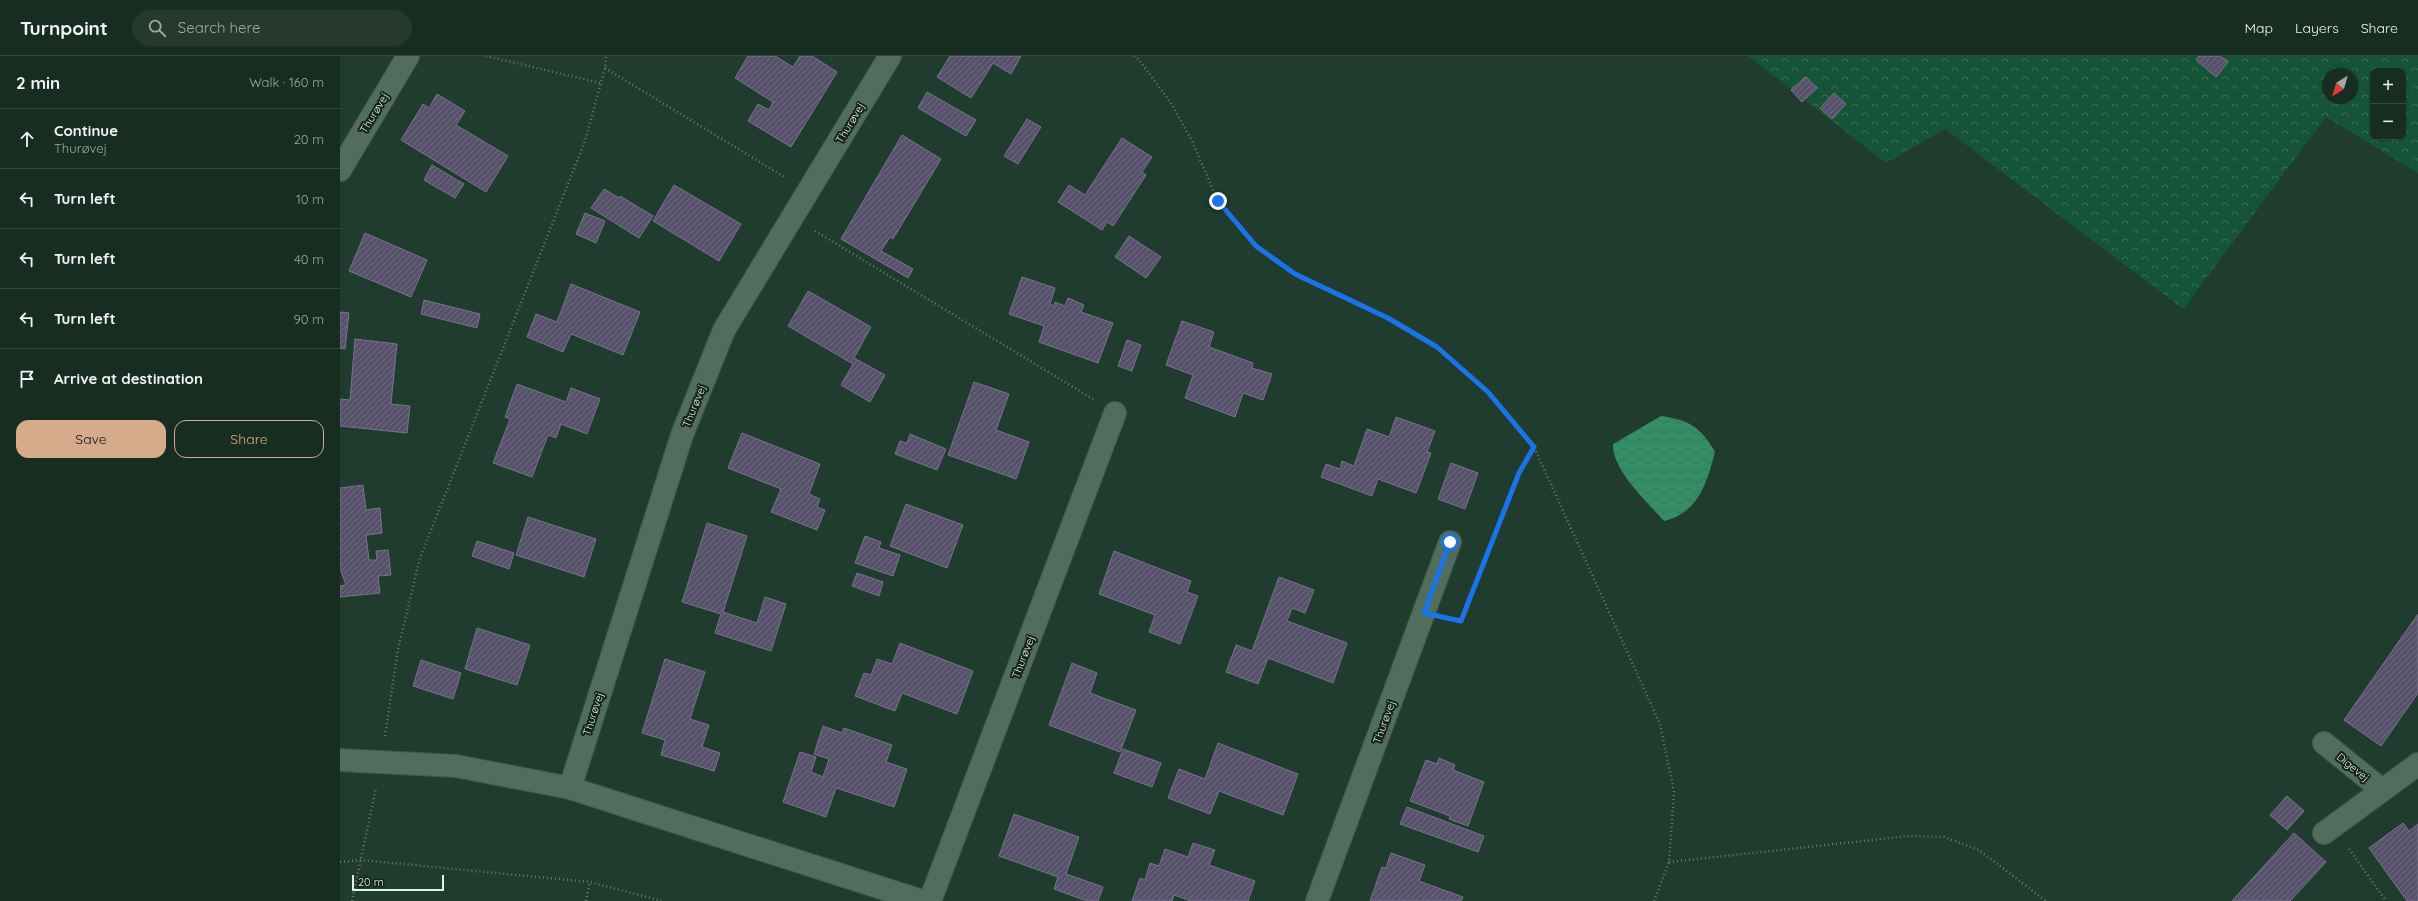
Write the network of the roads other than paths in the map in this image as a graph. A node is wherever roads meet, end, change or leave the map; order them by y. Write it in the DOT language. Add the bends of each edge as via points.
graph roads {
  1 [pos="408,56"];
  2 [pos="890,56"];
  3 [pos="340,170"];
  4 [pos="1116,413"];
  5 [pos="1450,542"];
  6 [pos="2324,743"];
  7 [pos="340,760"];
  8 [pos="2418,764"];
  9 [pos="570,788"];
  10 [pos="2382,790"];
  11 [pos="2329,829"];
  12 [pos="922,901"];
  13 [pos="930,901"];
  14 [pos="1317,901"];
  1 -- 3 [label="street, Thurøvej"];
  2 -- 9 [label="street, Thurøvej" via="724,330 682,435"];
  4 -- 13 [label="street, Thurøvej"];
  5 -- 14 [label="street, Thurøvej"];
  6 -- 10 [label="street, Digevej"];
  7 -- 9 [label="street" via="456,766"];
  8 -- 10 [label="street, Digevej"];
  9 -- 12 [label="street"];
  10 -- 11 [label="street, Digevej"];
}
